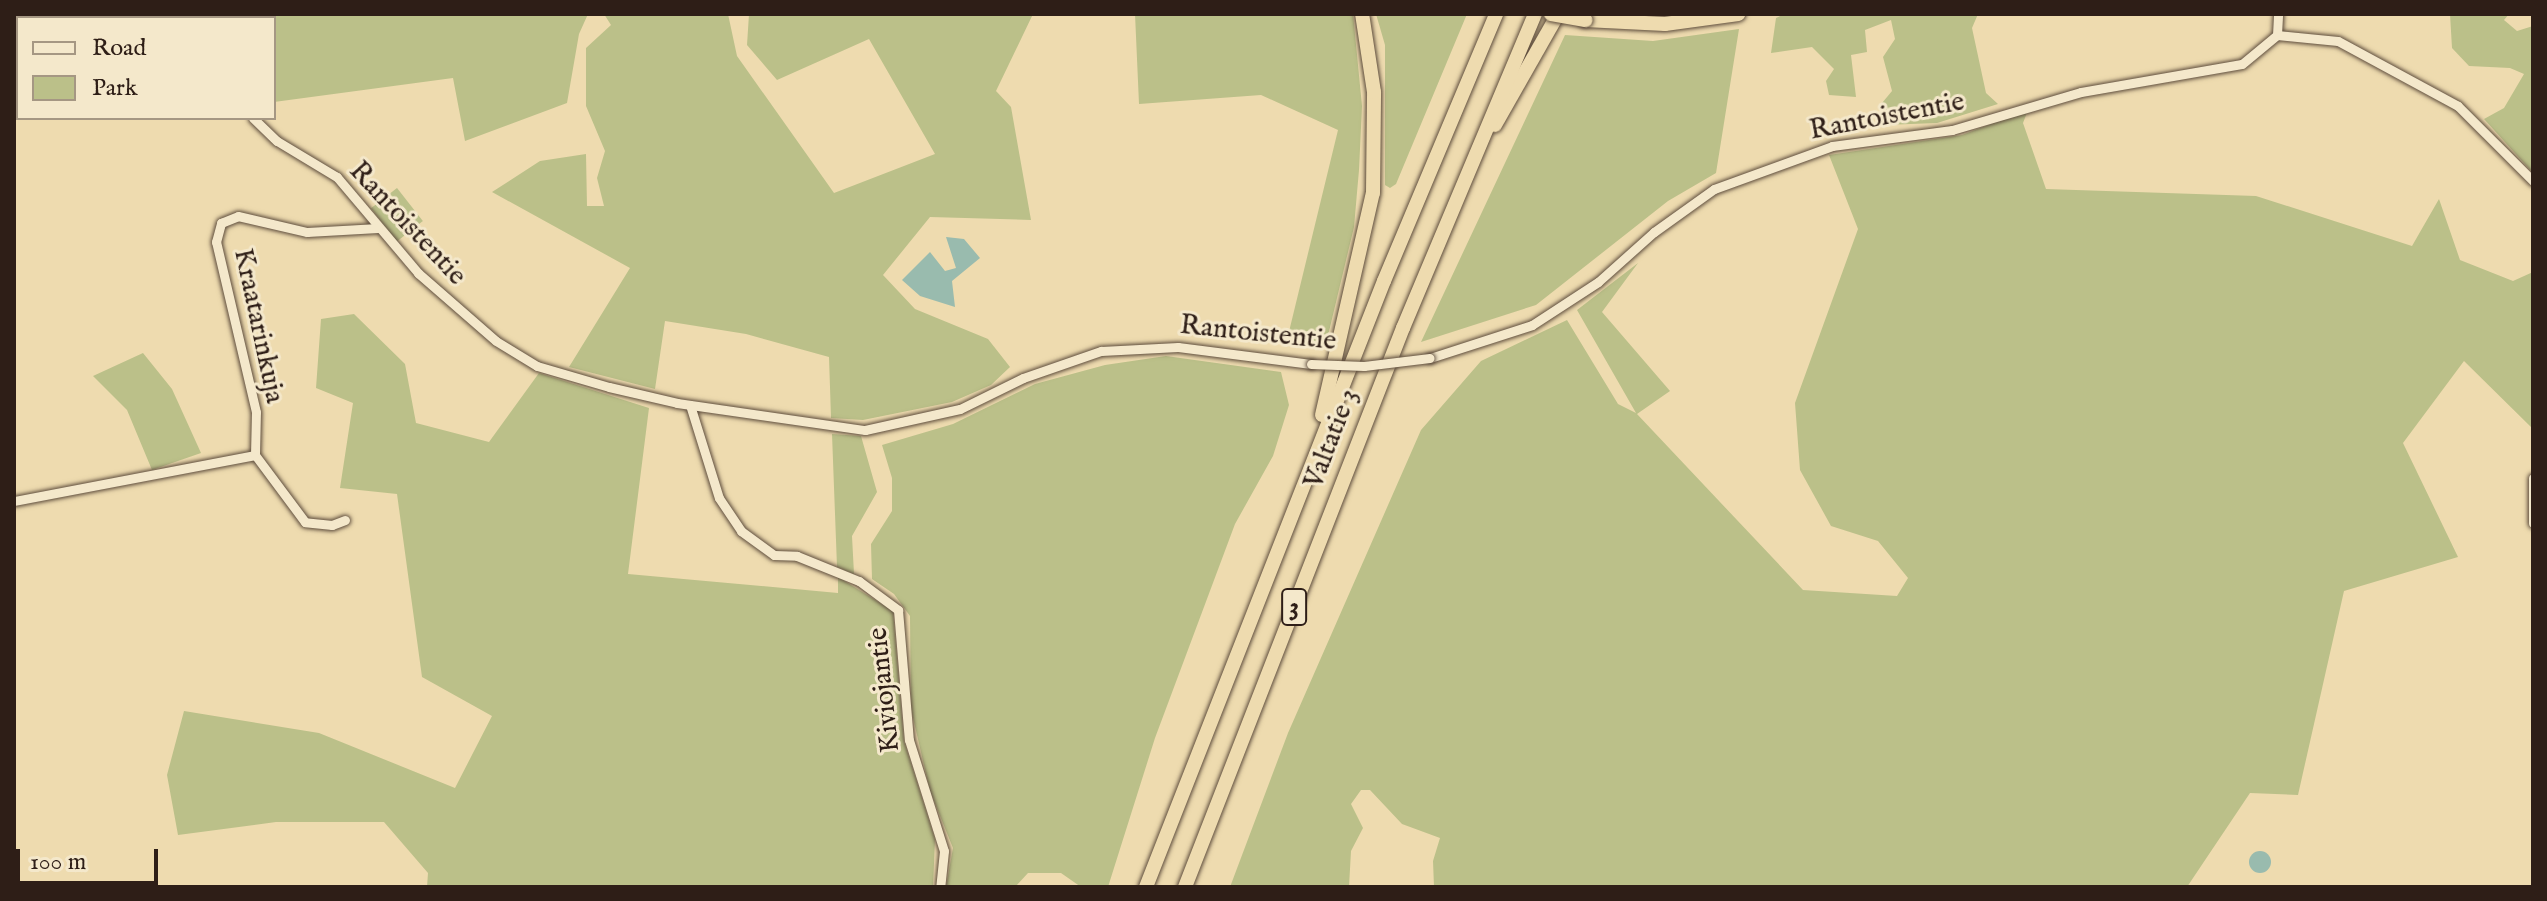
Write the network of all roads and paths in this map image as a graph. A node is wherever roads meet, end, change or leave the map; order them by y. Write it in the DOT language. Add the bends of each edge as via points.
graph roads {
  1 [pos="1362,14"];
  2 [pos="1496,14"];
  3 [pos="1535,14"];
  4 [pos="1551,14"];
  5 [pos="1558,14"];
  6 [pos="1738,14"];
  7 [pos="2278,14"];
  8 [pos="2277,35"];
  9 [pos="255,120"];
  10 [pos="1464,177"];
  11 [pos="2533,181"];
  12 [pos="378,228"];
  13 [pos="690,405"];
  14 [pos="255,455"];
  15 [pos="1310,464"];
  16 [pos="2533,478"];
  17 [pos="14,501"];
  18 [pos="345,520"];
  19 [pos="2533,523"];
  20 [pos="940,887"];
  21 [pos="1146,887"];
  22 [pos="1185,887"];
  1 -- 15 [label="highway" via="1375,117 1373,193"];
  2 -- 15 [label="highway, Valtatie 3 / 3"];
  3 -- 10 [label="highway, Valtatie 3 / 3"];
  4 -- 6 [label="highway, bridge" via="1665,24"];
  5 -- 10 [label="highway"];
  7 -- 8 [label="street"];
  8 -- 11 [label="street" via="2338,41 2458,106"];
  8 -- 13 [label="street, Rantoistentie, bridge" via="2242,64 2081,92 1952,130 1832,146 1753,174 1688,205 1598,282 1532,325 1430,358 1364,366 1178,347 1101,351 1023,378 960,409 865,430"];
  9 -- 12 [label="street, Rantoistentie" via="277,141 337,177"];
  10 -- 22 [label="highway, Valtatie 3 / 3"];
  12 -- 13 [label="street, Rantoistentie" via="457,309 523,359 594,383"];
  12 -- 14 [label="street, Kraatarinkuja" via="307,232 246,216 221,223 216,242 256,412"];
  13 -- 20 [label="street, Kiviojantie" via="719,498 741,531 774,555 797,556 859,581 898,610 909,740 944,851"];
  14 -- 17 [label="street"];
  14 -- 18 [label="street" via="305,522 332,525"];
  15 -- 21 [label="highway, Valtatie 3 / 3"];
  16 -- 19 [label="street"];
}
